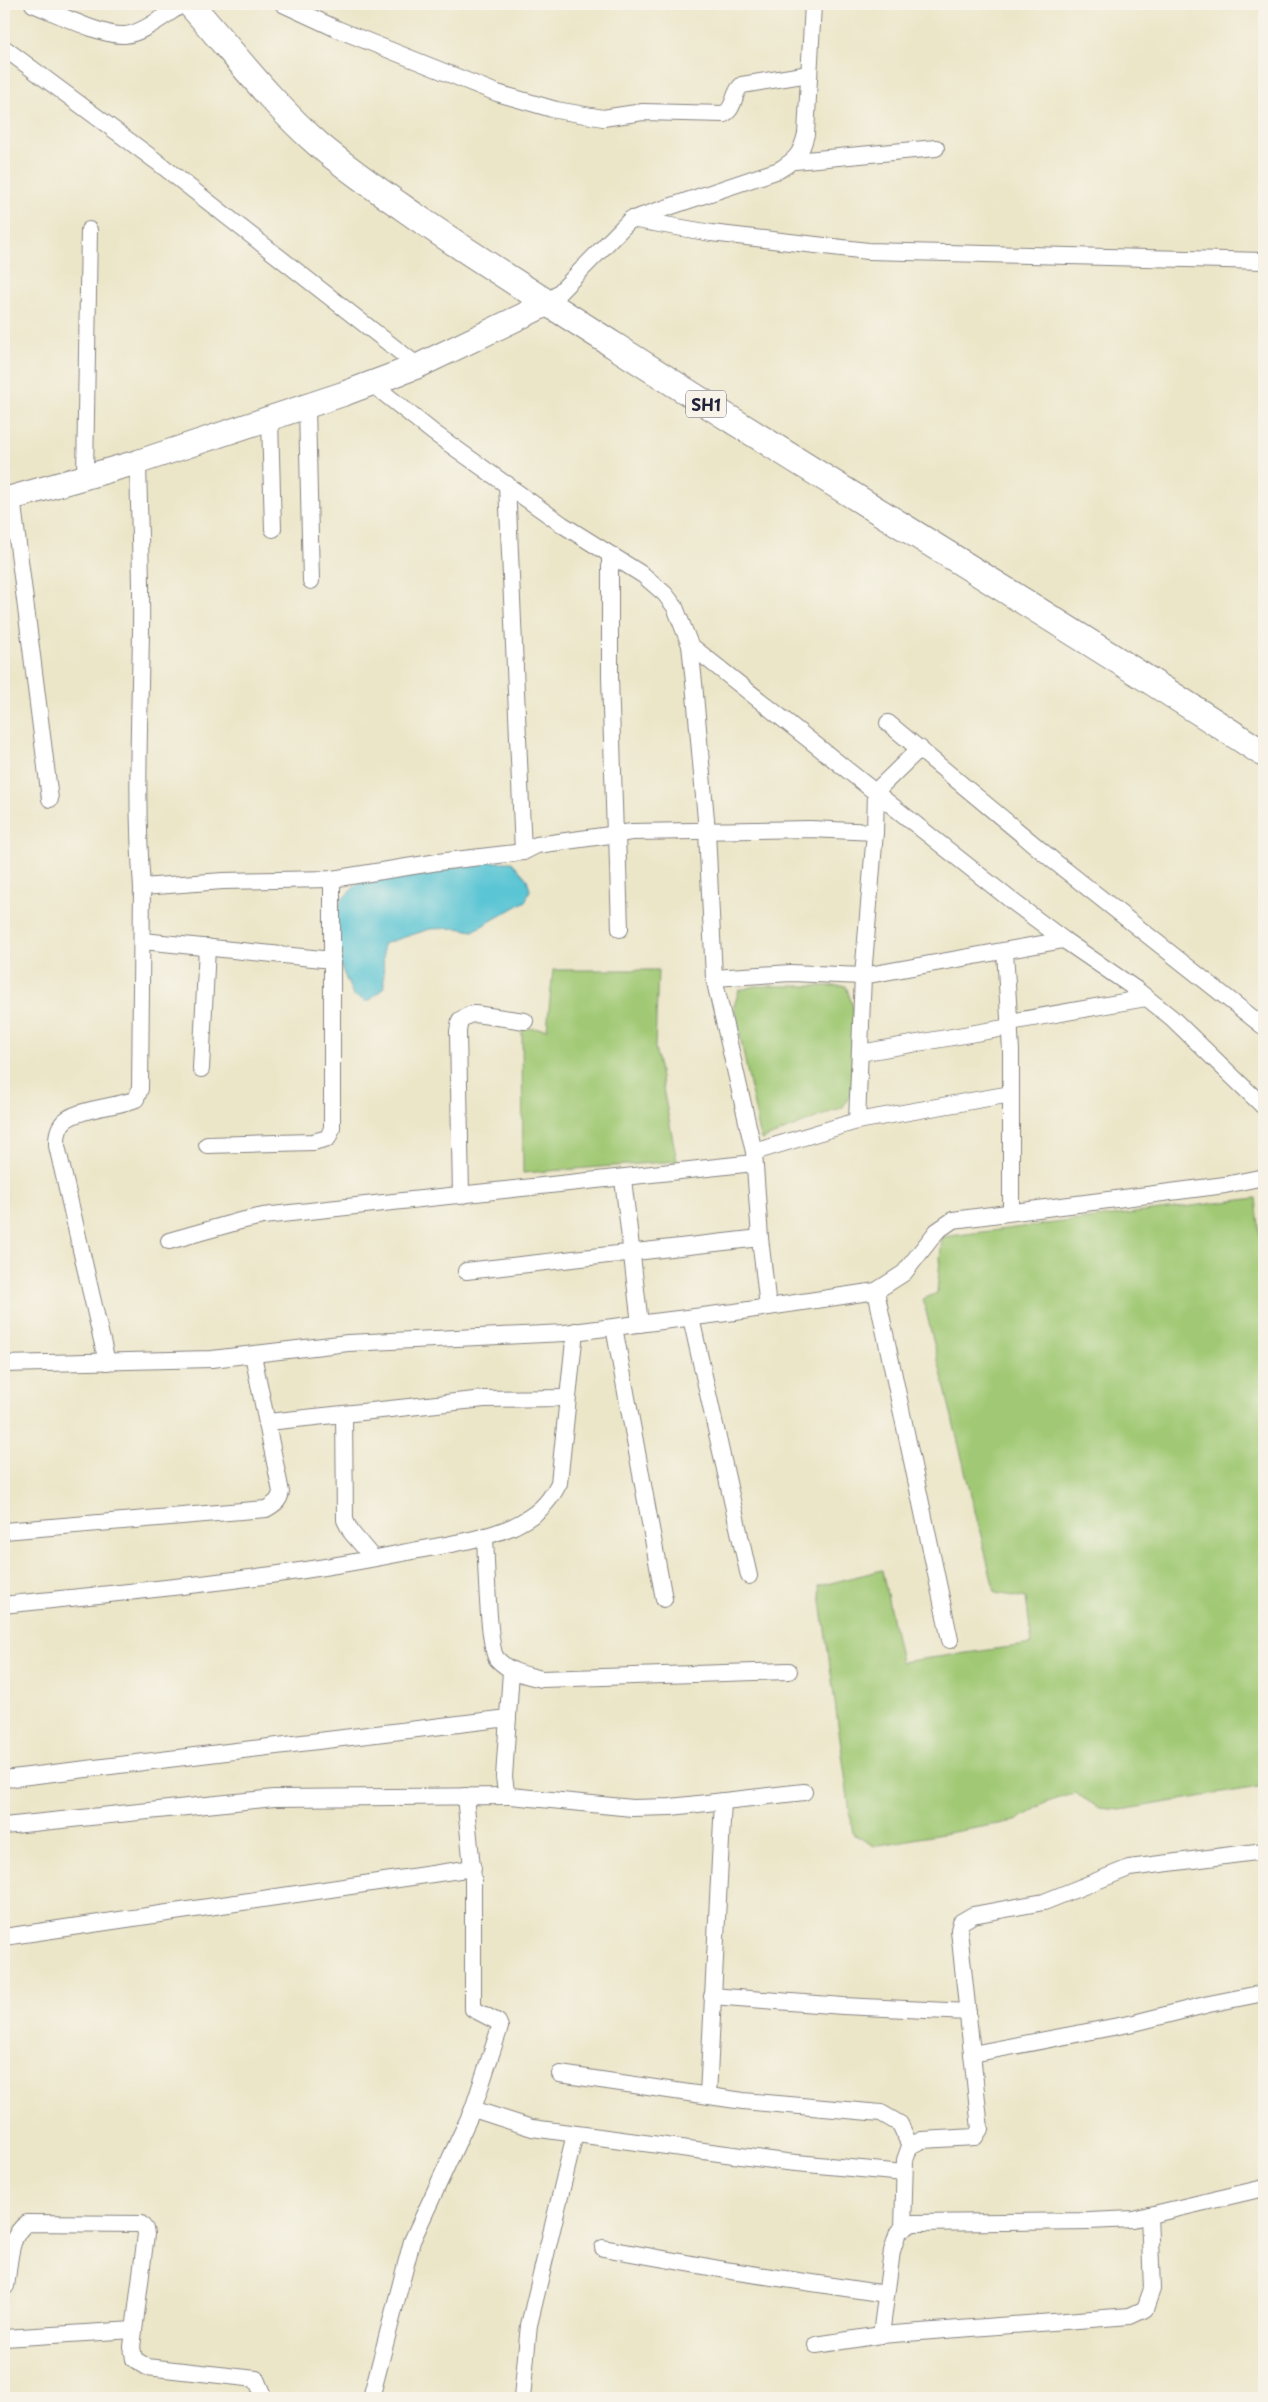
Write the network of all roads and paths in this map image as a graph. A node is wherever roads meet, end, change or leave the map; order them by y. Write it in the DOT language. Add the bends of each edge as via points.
graph roads {
  1 [pos="32,4"];
  2 [pos="183,4"];
  3 [pos="190,4"];
  4 [pos="283,4"];
  5 [pos="813,4"];
  6 [pos="4,48"];
  7 [pos="809,74"];
  8 [pos="936,148"];
  9 [pos="794,161"];
  10 [pos="631,220"];
  11 [pos="89,230"];
  12 [pos="1264,261"];
  13 [pos="549,303"];
  14 [pos="418,366"];
  15 [pos="371,383"];
  16 [pos="307,407"];
  17 [pos="270,420"];
  18 [pos="138,462"];
  19 [pos="85,476"];
  20 [pos="507,484"];
  21 [pos="8,498"];
  22 [pos="273,529"];
  23 [pos="610,555"];
  24 [pos="311,581"];
  25 [pos="690,644"];
  26 [pos="888,723"];
  27 [pos="920,748"];
  28 [pos="1264,754"];
  29 [pos="876,791"];
  30 [pos="50,799"];
  31 [pos="707,830"];
  32 [pos="875,832"];
  33 [pos="616,835"];
  34 [pos="523,852"];
  35 [pos="332,879"];
  36 [pos="142,887"];
  37 [pos="620,929"];
  38 [pos="1064,940"];
  39 [pos="143,941"];
  40 [pos="207,947"];
  41 [pos="1005,951"];
  42 [pos="332,960"];
  43 [pos="863,976"];
  44 [pos="714,978"];
  45 [pos="1146,998"];
  46 [pos="525,1021"];
  47 [pos="1010,1025"];
  48 [pos="1264,1027"];
  49 [pos="860,1053"];
  50 [pos="201,1069"];
  51 [pos="1011,1094"];
  52 [pos="1264,1107"];
  53 [pos="857,1121"];
  54 [pos="207,1145"];
  55 [pos="754,1158"];
  56 [pos="1264,1177"];
  57 [pos="623,1179"];
  58 [pos="461,1196"];
  59 [pos="1011,1212"];
  60 [pos="760,1238"];
  61 [pos="169,1241"];
  62 [pos="633,1253"];
  63 [pos="466,1271"];
  64 [pos="876,1291"];
  65 [pos="768,1307"];
  66 [pos="691,1318"];
  67 [pos="640,1324"];
  68 [pos="614,1327"];
  69 [pos="574,1331"];
  70 [pos="254,1355"];
  71 [pos="107,1362"];
  72 [pos="4,1364"];
  73 [pos="568,1398"];
  74 [pos="344,1414"];
  75 [pos="268,1422"];
  76 [pos="4,1530"];
  77 [pos="485,1536"];
  78 [pos="373,1558"];
  79 [pos="749,1576"];
  80 [pos="664,1599"];
  81 [pos="4,1605"];
  82 [pos="950,1640"];
  83 [pos="510,1671"];
  84 [pos="789,1671"];
  85 [pos="508,1718"];
  86 [pos="4,1779"];
  87 [pos="804,1792"];
  88 [pos="465,1796"];
  89 [pos="511,1796"];
  90 [pos="723,1801"];
  91 [pos="4,1826"];
  92 [pos="1264,1851"];
  93 [pos="473,1868"];
  94 [pos="4,1938"];
  95 [pos="1264,1993"];
  96 [pos="712,1996"];
  97 [pos="968,2012"];
  98 [pos="972,2054"];
  99 [pos="560,2074"];
  100 [pos="708,2095"];
  101 [pos="473,2109"];
  102 [pos="575,2134"];
  103 [pos="910,2146"];
  104 [pos="904,2173"];
  105 [pos="1264,2188"];
  106 [pos="1148,2215"];
  107 [pos="903,2228"];
  108 [pos="603,2248"];
  109 [pos="4,2286"];
  110 [pos="886,2294"];
  111 [pos="134,2330"];
  112 [pos="881,2335"];
  113 [pos="4,2338"];
  114 [pos="816,2345"];
  115 [pos="264,2398"];
  116 [pos="372,2398"];
  117 [pos="522,2398"];
  1 -- 2 [label="street" via="102,31 126,35"];
  3 -- 13 [label="main road, SH1" via="280,108 319,144 432,227"];
  4 -- 7 [label="street" via="497,93 584,115 616,117 644,112 724,114 732,107 737,89 742,85"];
  5 -- 7 [label="street"];
  6 -- 14 [label="street" via="156,161"];
  7 -- 9 [label="street" via="806,134"];
  8 -- 9 [label="street"];
  9 -- 10 [label="street" via="779,170"];
  10 -- 12 [label="street" via="711,233 868,251"];
  10 -- 13 [label="street"];
  11 -- 19 [label="street"];
  13 -- 14 [label="street"];
  13 -- 28 [label="main road, SH1"];
  14 -- 15 [label="street"];
  15 -- 16 [label="street"];
  15 -- 20 [label="street" via="434,433"];
  16 -- 17 [label="street"];
  16 -- 24 [label="street"];
  17 -- 18 [label="street"];
  17 -- 22 [label="street"];
  18 -- 19 [label="street"];
  18 -- 36 [label="street" via="141,621 138,777"];
  19 -- 21 [label="street"];
  20 -- 23 [label="street"];
  20 -- 34 [label="street"];
  21 -- 30 [label="street"];
  23 -- 25 [label="street" via="643,575 665,594 675,607"];
  23 -- 33 [label="street" via="610,677"];
  25 -- 29 [label="street"];
  25 -- 31 [label="street"];
  26 -- 27 [label="street"];
  27 -- 29 [label="street"];
  27 -- 48 [label="street" via="1055,862"];
  29 -- 32 [label="street"];
  29 -- 38 [label="street"];
  31 -- 32 [label="street"];
  31 -- 33 [label="street"];
  31 -- 44 [label="street"];
  32 -- 43 [label="street"];
  33 -- 34 [label="street" via="538,845"];
  33 -- 37 [label="street"];
  34 -- 35 [label="street"];
  35 -- 36 [label="street" via="223,881"];
  35 -- 42 [label="street"];
  36 -- 39 [label="street"];
  38 -- 41 [label="street"];
  38 -- 45 [label="street"];
  39 -- 40 [label="street"];
  39 -- 71 [label="street" via="140,1089 136,1099 124,1105 78,1114 63,1122 56,1146"];
  40 -- 42 [label="street"];
  40 -- 50 [label="street"];
  41 -- 43 [label="street"];
  41 -- 47 [label="street"];
  42 -- 54 [label="street" via="332,1128 328,1138 313,1142"];
  43 -- 44 [label="street" via="792,973"];
  43 -- 49 [label="street"];
  44 -- 55 [label="street"];
  45 -- 47 [label="street"];
  45 -- 52 [label="street" via="1172,1018"];
  46 -- 58 [label="street" via="475,1014 460,1020"];
  47 -- 49 [label="street"];
  47 -- 51 [label="street"];
  49 -- 53 [label="street"];
  51 -- 53 [label="street"];
  51 -- 59 [label="street"];
  53 -- 55 [label="street"];
  55 -- 57 [label="street"];
  55 -- 60 [label="street"];
  56 -- 59 [label="street" via="1225,1185"];
  57 -- 58 [label="street"];
  57 -- 62 [label="street"];
  58 -- 61 [label="street" via="263,1216"];
  59 -- 64 [label="street" via="953,1220 937,1231 904,1273"];
  60 -- 62 [label="street"];
  60 -- 65 [label="street"];
  62 -- 63 [label="street"];
  62 -- 67 [label="street"];
  64 -- 65 [label="street"];
  64 -- 82 [label="street"];
  65 -- 66 [label="street"];
  66 -- 67 [label="street"];
  66 -- 79 [label="street"];
  67 -- 68 [label="street"];
  68 -- 69 [label="street"];
  68 -- 80 [label="street"];
  69 -- 70 [label="street" via="348,1342"];
  69 -- 73 [label="street"];
  70 -- 71 [label="street"];
  70 -- 75 [label="street"];
  71 -- 72 [label="street"];
  73 -- 74 [label="street" via="484,1399"];
  73 -- 77 [label="street" via="559,1483 550,1502 514,1526"];
  74 -- 75 [label="street"];
  74 -- 78 [label="street" via="345,1520"];
  75 -- 76 [label="street" via="281,1492 279,1500 266,1509"];
  77 -- 78 [label="street"];
  77 -- 83 [label="street" via="495,1657"];
  78 -- 81 [label="street" via="182,1586"];
  83 -- 84 [label="street" via="542,1679"];
  83 -- 85 [label="street"];
  85 -- 86 [label="street"];
  85 -- 89 [label="street" via="504,1785"];
  87 -- 90 [label="street"];
  88 -- 89 [label="street"];
  88 -- 91 [label="street" via="274,1798"];
  88 -- 93 [label="street"];
  89 -- 90 [label="street" via="632,1808"];
  90 -- 96 [label="street"];
  92 -- 97 [label="street" via="1129,1868 1044,1902 973,1915 961,1922 959,1930"];
  93 -- 94 [label="street"];
  93 -- 101 [label="street" via="473,2009 500,2025"];
  95 -- 98 [label="street" via="1134,2023"];
  96 -- 97 [label="street"];
  96 -- 100 [label="street"];
  97 -- 98 [label="street"];
  98 -- 103 [label="street" via="980,2129 976,2137 922,2140"];
  99 -- 100 [label="street"];
  100 -- 103 [label="street" via="881,2113 900,2124"];
  101 -- 102 [label="street" via="532,2128"];
  101 -- 116 [label="street" via="412,2241"];
  102 -- 104 [label="street" via="786,2162"];
  102 -- 117 [label="street" via="529,2326"];
  103 -- 104 [label="street" via="904,2160"];
  104 -- 107 [label="street"];
  105 -- 106 [label="street"];
  106 -- 107 [label="street" via="1089,2222 913,2223"];
  106 -- 112 [label="street" via="1152,2289 1145,2309 1130,2316"];
  107 -- 110 [label="street" via="898,2232 892,2251"];
  108 -- 110 [label="street"];
  109 -- 111 [label="street" via="14,2237 27,2223 141,2224 146,2234"];
  110 -- 112 [label="street"];
  111 -- 113 [label="street"];
  111 -- 115 [label="street" via="134,2359 147,2367 256,2379"];
  112 -- 114 [label="street"];
}
